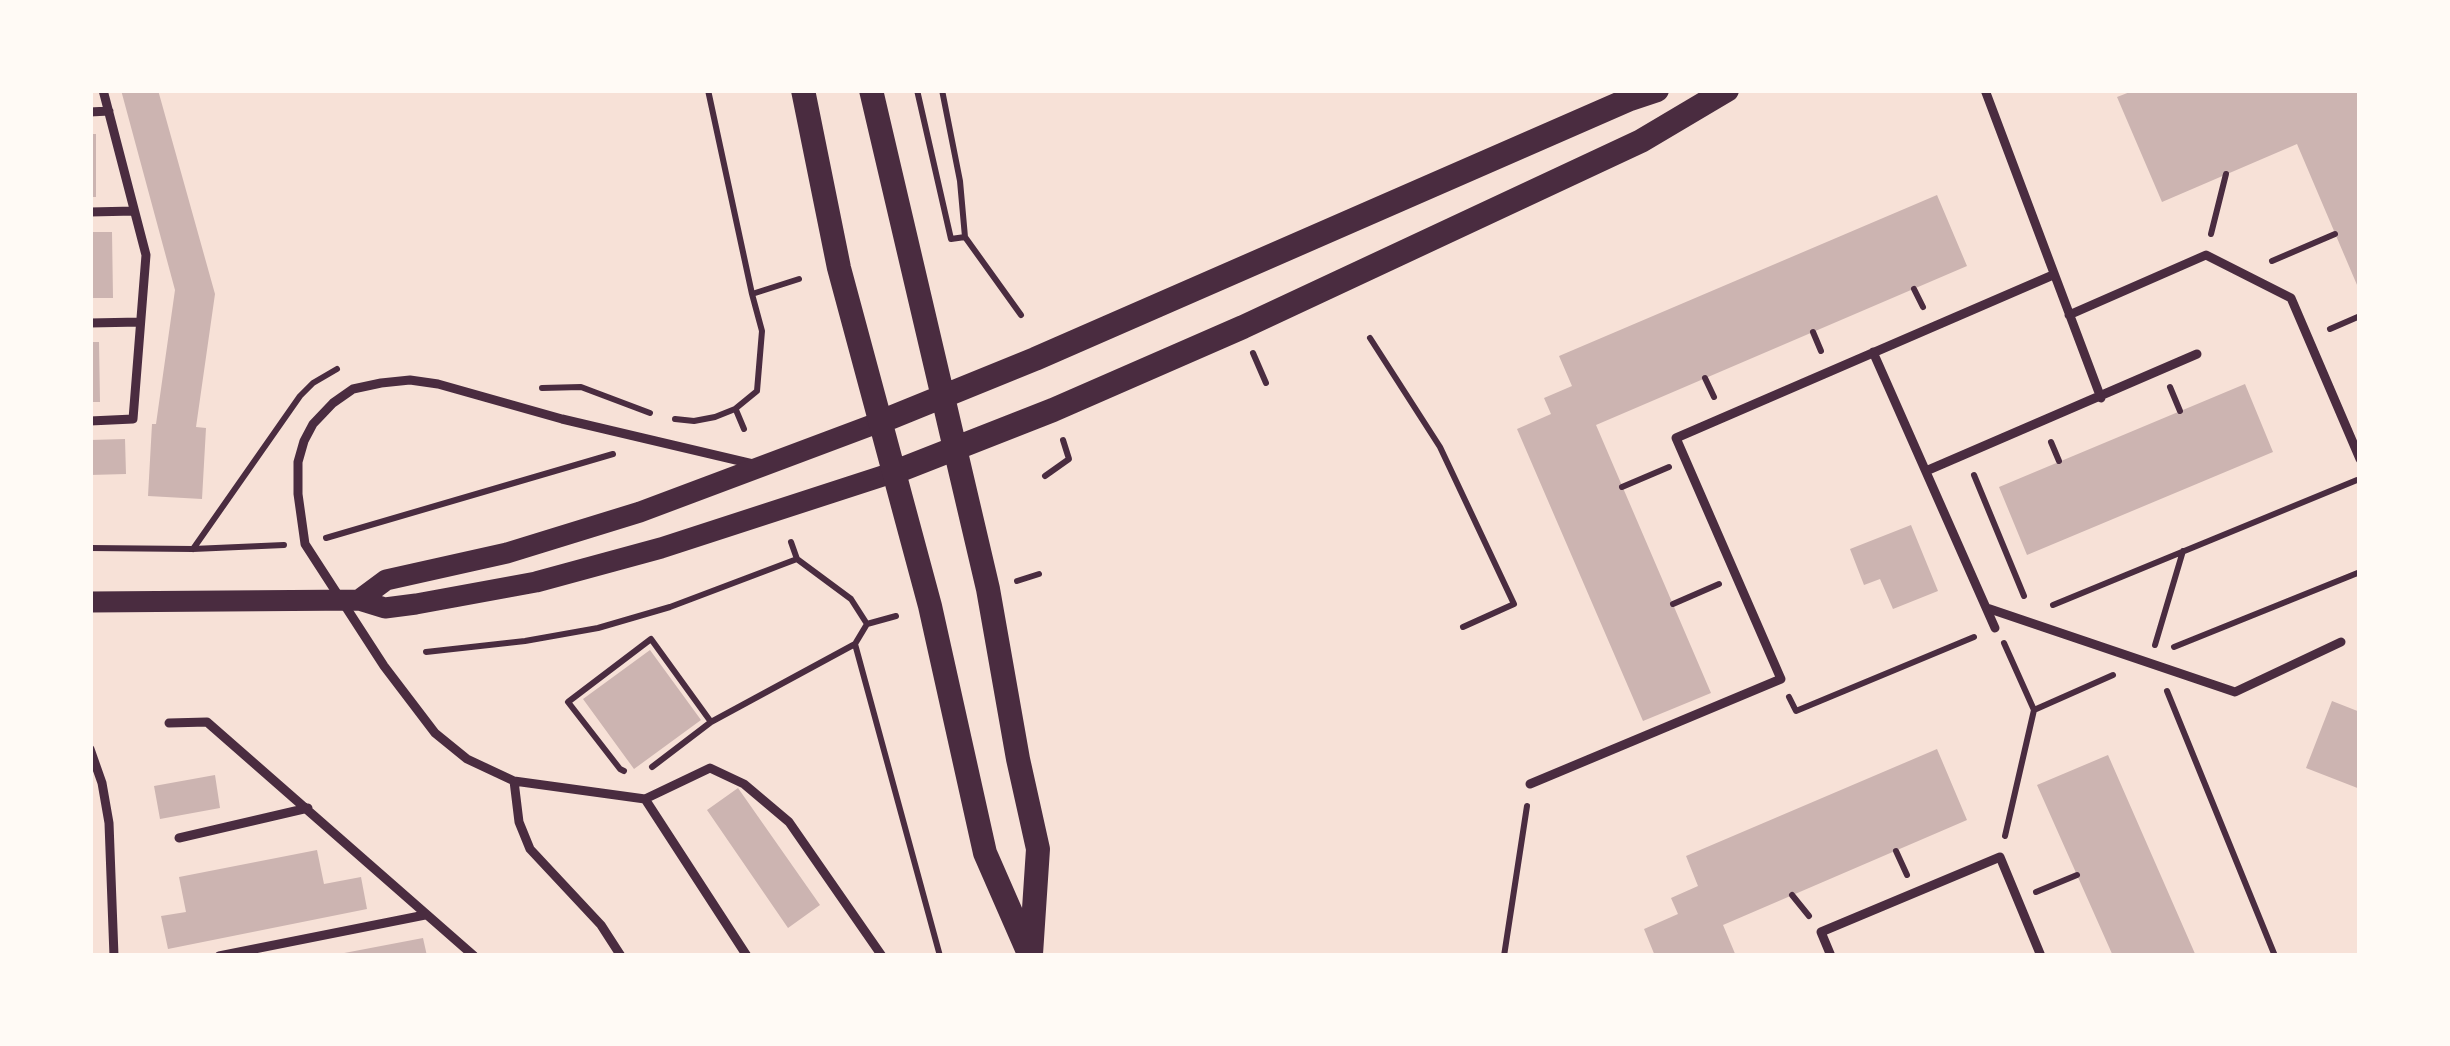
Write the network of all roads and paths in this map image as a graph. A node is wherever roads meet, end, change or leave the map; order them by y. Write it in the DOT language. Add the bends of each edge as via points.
graph roads {
  1 [pos="104,90"];
  2 [pos="708,90"];
  3 [pos="803,90"];
  4 [pos="871,90"];
  5 [pos="917,90"];
  6 [pos="942,90"];
  7 [pos="1658,90"];
  8 [pos="1727,90"];
  9 [pos="1985,90"];
  10 [pos="109,111"];
  11 [pos="90,112"];
  12 [pos="2226,174"];
  13 [pos="134,211"];
  14 [pos="90,212"];
  15 [pos="2335,234"];
  16 [pos="965,237"];
  17 [pos="2206,255"];
  18 [pos="2053,274"];
  19 [pos="2243,274"];
  20 [pos="799,279"];
  21 [pos="752,294"];
  22 [pos="1021,315"];
  23 [pos="2069,315"];
  24 [pos="2360,316"];
  25 [pos="140,322"];
  26 [pos="90,323"];
  27 [pos="1370,338"];
  28 [pos="2308,338"];
  29 [pos="1873,352"];
  30 [pos="2197,354"];
  31 [pos="525,388"];
  32 [pos="942,395"];
  33 [pos="2101,398"];
  34 [pos="735,409"];
  35 [pos="90,421"];
  36 [pos="880,422"];
  37 [pos="744,429"];
  38 [pos="1063,440"];
  39 [pos="656,442"];
  40 [pos="955,447"];
  41 [pos="1964,453"];
  42 [pos="2360,459"];
  43 [pos="1686,460"];
  44 [pos="762,466"];
  45 [pos="1926,471"];
  46 [pos="896,472"];
  47 [pos="1045,476"];
  48 [pos="2360,478"];
  49 [pos="1622,487"];
  50 [pos="791,542"];
  51 [pos="304,544"];
  52 [pos="90,548"];
  53 [pos="2183,551"];
  54 [pos="797,559"];
  55 [pos="2360,572"];
  56 [pos="1039,574"];
  57 [pos="1737,576"];
  58 [pos="1017,581"];
  59 [pos="351,600"];
  60 [pos="90,602"];
  61 [pos="1672,604"];
  62 [pos="1987,608"];
  63 [pos="2031,614"];
  64 [pos="896,616"];
  65 [pos="2017,620"];
  66 [pos="2161,622"];
  67 [pos="867,624"];
  68 [pos="1463,627"];
  69 [pos="1996,628"];
  70 [pos="2341,642"];
  71 [pos="855,644"];
  72 [pos="425,652"];
  73 [pos="2012,657"];
  74 [pos="2157,666"];
  75 [pos="2097,683"];
  76 [pos="2034,710"];
  77 [pos="1796,711"];
  78 [pos="711,722"];
  79 [pos="169,723"];
  80 [pos="90,749"];
  81 [pos="514,781"];
  82 [pos="1530,784"];
  83 [pos="645,799"];
  84 [pos="308,808"];
  85 [pos="179,838"];
  86 [pos="2000,857"];
  87 [pos="2077,875"];
  88 [pos="2018,900"];
  89 [pos="426,915"];
  90 [pos="114,956"];
  91 [pos="218,956"];
  92 [pos="474,956"];
  93 [pos="621,956"];
  94 [pos="747,956"];
  95 [pos="881,956"];
  96 [pos="940,956"];
  97 [pos="1030,956"];
  98 [pos="1504,956"];
  99 [pos="1832,956"];
  100 [pos="2041,956"];
  101 [pos="2275,956"];
  1 -- 10 [label="lane"];
  2 -- 21 [label="path"];
  3 -- 36 [label="main road"];
  4 -- 32 [label="main road"];
  5 -- 16 [label="path" via="952,238"];
  6 -- 16 [label="path"];
  7 -- 32 [label="main road"];
  8 -- 40 [label="main road" via="1641,141 1263,317"];
  9 -- 18 [label="lane"];
  10 -- 11 [label="lane"];
  10 -- 13 [label="lane"];
  12 -- 17 [label="path"];
  13 -- 14 [label="lane"];
  13 -- 25 [label="lane" via="146,255"];
  15 -- 19 [label="path"];
  16 -- 22 [label="path"];
  17 -- 19 [label="lane"];
  17 -- 23 [label="lane"];
  18 -- 23 [label="lane"];
  18 -- 29 [label="lane"];
  19 -- 28 [label="lane" via="2291,298"];
  20 -- 21 [label="path"];
  21 -- 34 [label="path" via="762,331 757,391"];
  23 -- 33 [label="lane"];
  24 -- 28 [label="path"];
  25 -- 26 [label="lane"];
  25 -- 35 [label="lane" via="133,419"];
  27 -- 68 [label="path" via="1440,447 1514,604"];
  28 -- 42 [label="lane"];
  29 -- 43 [label="lane" via="1676,438"];
  29 -- 45 [label="lane"];
  30 -- 33 [label="lane"];
  31 -- 34 [label="path" via="580,387 694,421"];
  32 -- 36 [label="main road"];
  32 -- 40 [label="main road"];
  33 -- 41 [label="lane"];
  34 -- 37 [label="path"];
  36 -- 44 [label="street"];
  36 -- 46 [label="main road"];
  38 -- 47 [label="path" via="1070,458"];
  39 -- 44 [label="lane"];
  39 -- 51 [label="path"];
  39 -- 51 [label="lane" via="439,384 353,389 304,441"];
  40 -- 46 [label="main road"];
  40 -- 97 [label="main road" via="1038,849"];
  41 -- 45 [label="lane"];
  41 -- 63 [label="path"];
  43 -- 49 [label="path"];
  43 -- 57 [label="lane"];
  44 -- 59 [label="street" via="507,553 386,580"];
  45 -- 62 [label="lane"];
  46 -- 59 [label="street" via="536,582 385,608"];
  46 -- 97 [label="main road" via="985,853"];
  48 -- 53 [label="path"];
  50 -- 54 [label="path"];
  51 -- 52 [label="path"];
  51 -- 59 [label="lane"];
  53 -- 63 [label="path"];
  53 -- 66 [label="path"];
  54 -- 67 [label="path" via="850,599"];
  54 -- 72 [label="path" via="598,628"];
  55 -- 74 [label="path" via="2152,656"];
  56 -- 58 [label="path"];
  57 -- 61 [label="path"];
  57 -- 82 [label="lane" via="1781,679"];
  59 -- 60 [label="street"];
  59 -- 81 [label="lane" via="393,679 435,733"];
  62 -- 65 [label="lane"];
  62 -- 69 [label="lane"];
  63 -- 65 [label="path"];
  64 -- 67 [label="path"];
  65 -- 74 [label="lane"];
  67 -- 71 [label="path"];
  69 -- 77 [label="path"];
  70 -- 74 [label="lane" via="2235,692"];
  71 -- 78 [label="path"];
  71 -- 96 [label="path"];
  73 -- 76 [label="path"];
  74 -- 101 [label="path"];
  75 -- 76 [label="path"];
  76 -- 86 [label="path"];
  78 -- 78 [label="path" via="651,639 568,702 620,770 642,776"];
  79 -- 84 [label="lane" via="207,722"];
  80 -- 90 [label="lane" via="109,823"];
  81 -- 83 [label="lane"];
  81 -- 93 [label="lane" via="530,849"];
  82 -- 98 [label="path"];
  83 -- 94 [label="lane"];
  83 -- 95 [label="lane" via="710,768 744,784 789,822"];
  84 -- 85 [label="lane"];
  84 -- 89 [label="lane"];
  86 -- 88 [label="lane"];
  86 -- 99 [label="lane" via="1821,932"];
  87 -- 88 [label="path"];
  88 -- 100 [label="lane"];
  89 -- 91 [label="lane"];
  89 -- 92 [label="lane"];
}
